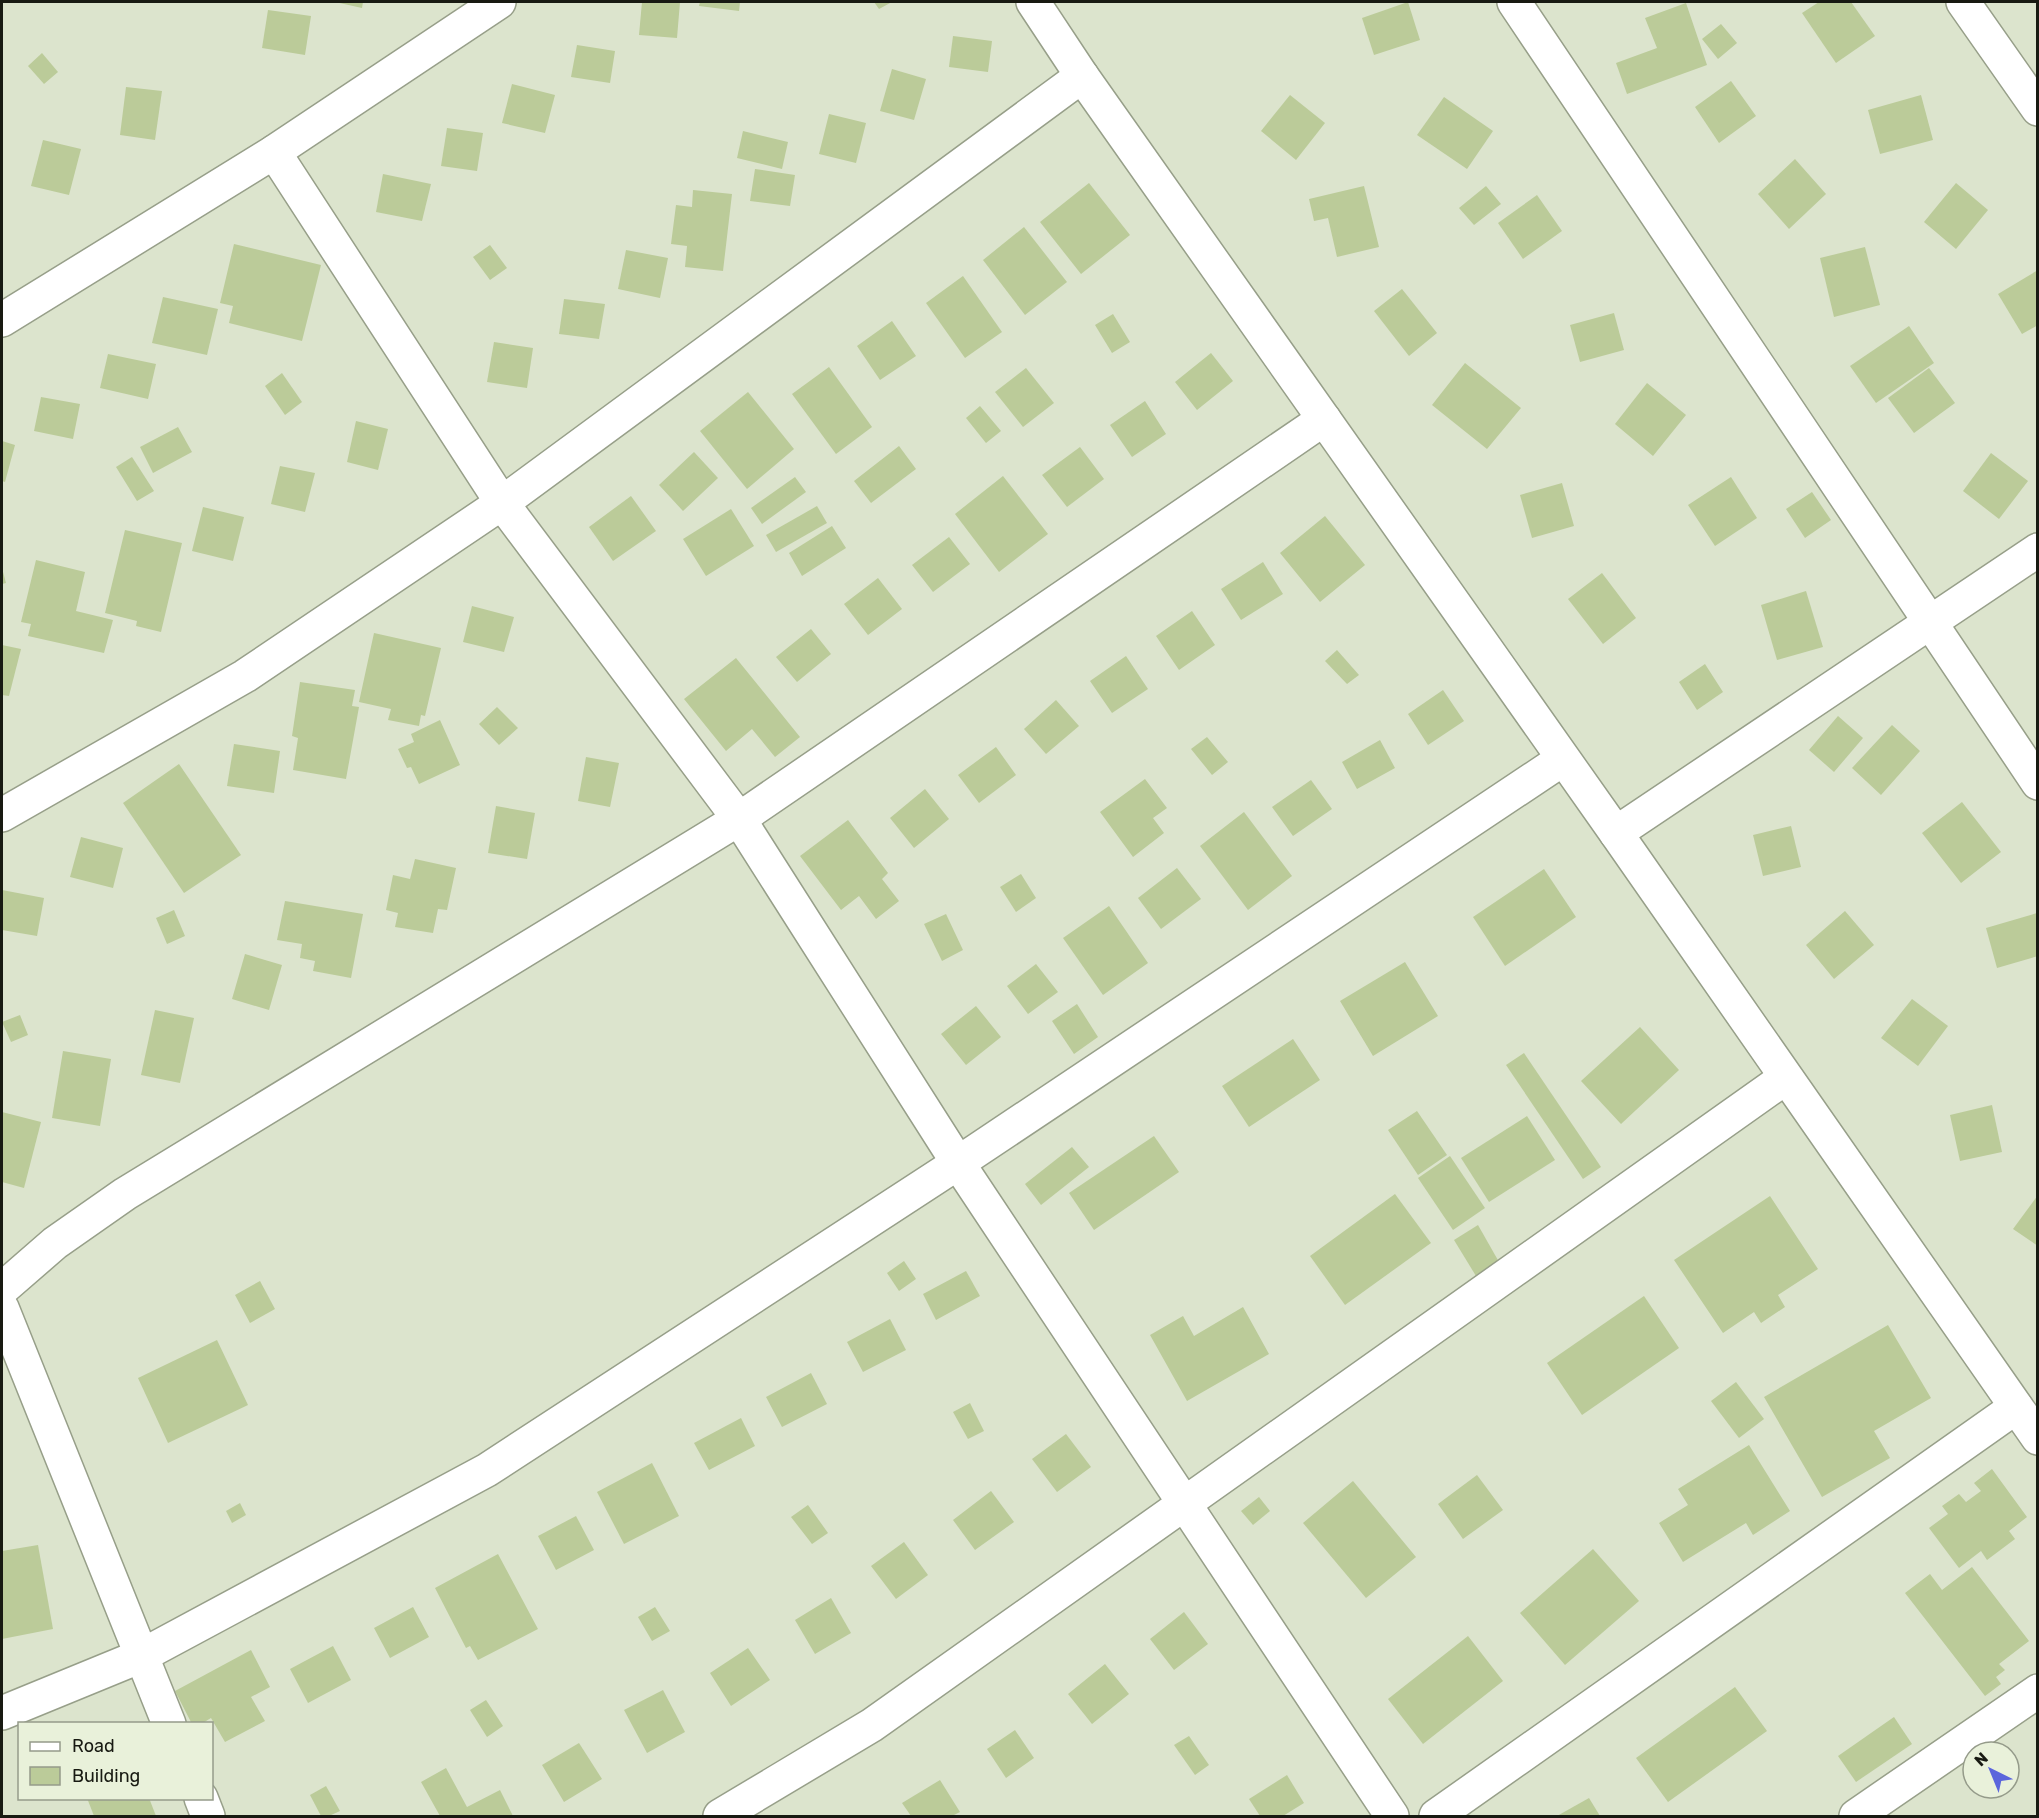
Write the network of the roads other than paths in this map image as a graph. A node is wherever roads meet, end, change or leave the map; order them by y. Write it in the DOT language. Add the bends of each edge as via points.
graph roads {
  1 [pos="499,2"];
  2 [pos="1033,2"];
  3 [pos="1514,2"];
  4 [pos="1963,2"];
  5 [pos="1082,76"];
  6 [pos="2037,109"];
  7 [pos="274,152"];
  8 [pos="2,320"];
  9 [pos="1324,419"];
  10 [pos="502,503"];
  11 [pos="2037,550"];
  12 [pos="1928,623"];
  13 [pos="1563,759"];
  14 [pos="2037,783"];
  15 [pos="2,815"];
  16 [pos="739,819"];
  17 [pos="1616,833"];
  18 [pos="1785,1078"];
  19 [pos="958,1163"];
  20 [pos="2,1289"];
  21 [pos="2,1308"];
  22 [pos="2016,1407"];
  23 [pos="2037,1438"];
  24 [pos="1183,1505"];
  25 [pos="141,1656"];
  26 [pos="2037,1692"];
  27 [pos="2,1713"];
  28 [pos="168,1722"];
  29 [pos="202,1800"];
  30 [pos="208,1816"];
  31 [pos="720,1816"];
  32 [pos="1392,1816"];
  33 [pos="1436,1816"];
  34 [pos="1856,1816"];
  1 -- 7 [label="street"];
  2 -- 5 [label="street"];
  3 -- 12 [label="street"];
  4 -- 6 [label="street"];
  5 -- 9 [label="street"];
  5 -- 10 [label="street"];
  7 -- 8 [label="street"];
  7 -- 10 [label="street"];
  9 -- 13 [label="street"];
  9 -- 16 [label="street"];
  10 -- 15 [label="street" via="245,676"];
  10 -- 16 [label="street"];
  11 -- 12 [label="street"];
  12 -- 14 [label="street"];
  12 -- 17 [label="street"];
  13 -- 17 [label="street"];
  13 -- 19 [label="street"];
  16 -- 19 [label="street"];
  16 -- 20 [label="street" via="125,1194 55,1243"];
  17 -- 18 [label="street"];
  18 -- 22 [label="street"];
  18 -- 24 [label="street"];
  19 -- 24 [label="street"];
  19 -- 25 [label="street" via="487,1470"];
  21 -- 25 [label="street"];
  22 -- 23 [label="street"];
  22 -- 33 [label="street"];
  24 -- 31 [label="street" via="872,1725"];
  24 -- 32 [label="street"];
  25 -- 27 [label="street"];
  25 -- 28 [label="street"];
  26 -- 34 [label="street"];
  29 -- 30 [label="street"];
}
